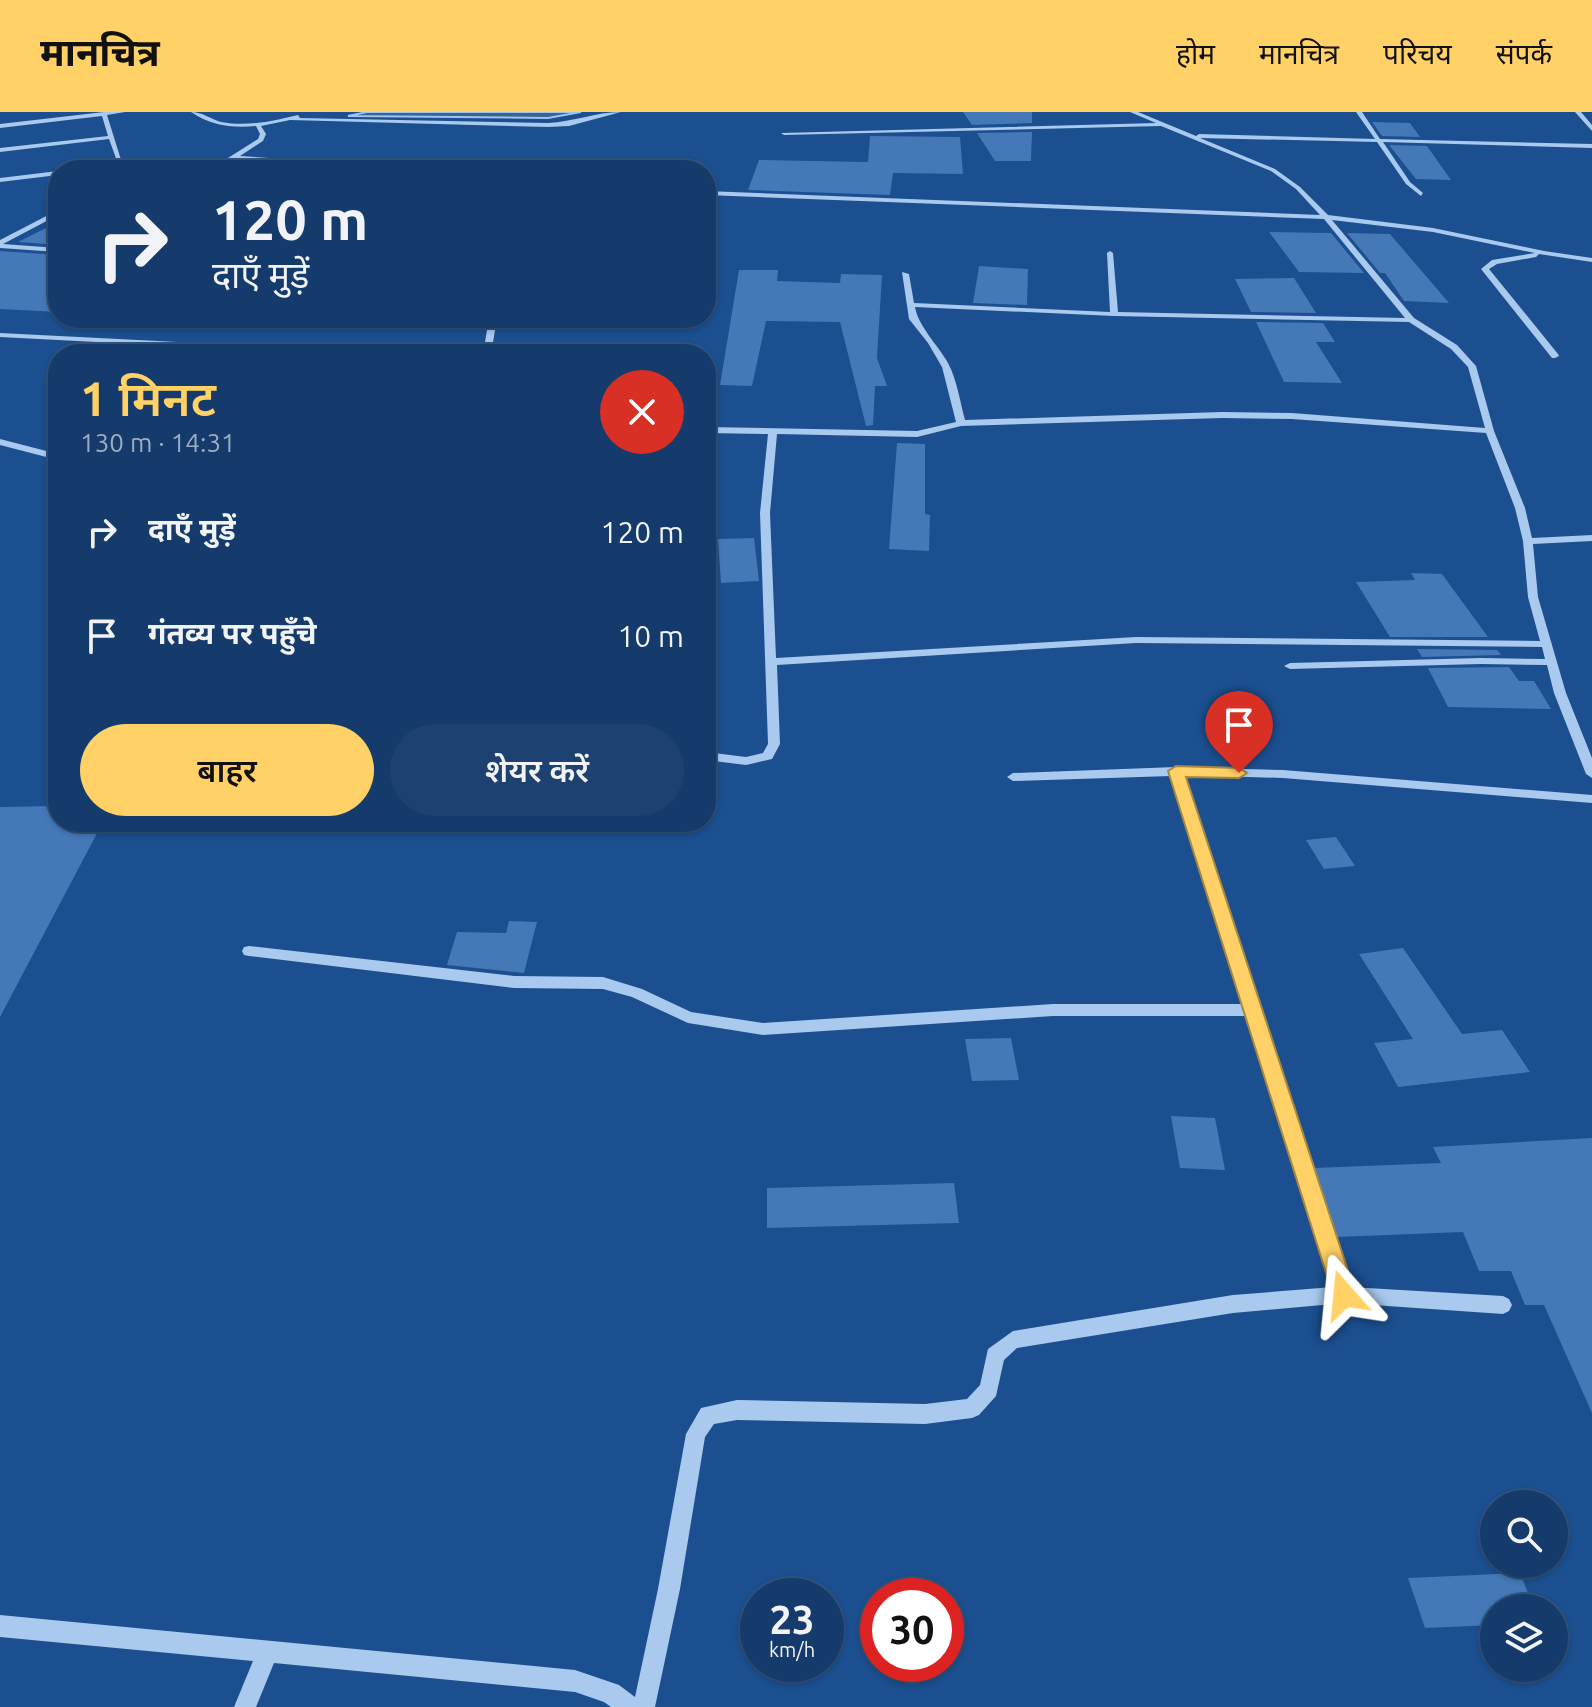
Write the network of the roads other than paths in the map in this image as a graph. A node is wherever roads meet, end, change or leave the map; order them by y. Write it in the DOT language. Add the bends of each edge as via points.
graph roads {
  1 [pos="17,112"];
  2 [pos="122,112"];
  3 [pos="194,112"];
  4 [pos="311,112"];
  5 [pos="618,112"];
  6 [pos="1133,112"];
  7 [pos="1359,112"];
  8 [pos="1578,112"];
  9 [pos="104,114"];
  10 [pos="291,119"];
  11 [pos="19,124"];
  12 [pos="258,125"];
  13 [pos="1164,125"];
  14 [pos="0,126"];
  15 [pos="1592,129"];
  16 [pos="784,133"];
  17 [pos="1191,135"];
  18 [pos="111,137"];
  19 [pos="1380,138"];
  20 [pos="1592,146"];
  21 [pos="0,150"];
  22 [pos="234,157"];
  23 [pos="119,160"];
  24 [pos="229,160"];
  25 [pos="282,160"];
  26 [pos="48,174"];
  27 [pos="0,180"];
  28 [pos="716,193"];
  29 [pos="1421,194"];
  30 [pos="1326,217"];
  31 [pos="48,218"];
  32 [pos="0,245"];
  33 [pos="48,249"];
  34 [pos="1110,253"];
  35 [pos="1544,253"];
  36 [pos="1592,260"];
  37 [pos="905,274"];
  38 [pos="913,305"];
  39 [pos="1114,314"];
  40 [pos="1411,320"];
  41 [pos="0,335"];
  42 [pos="141,344"];
  43 [pos="1555,356"];
  44 [pos="961,423"];
  45 [pos="716,430"];
  46 [pos="773,431"];
  47 [pos="1490,431"];
  48 [pos="0,442"];
  49 [pos="48,454"];
  50 [pos="1592,538"];
  51 [pos="1528,541"];
  52 [pos="1546,644"];
  53 [pos="772,662"];
  54 [pos="1551,662"];
  55 [pos="1290,666"];
  56 [pos="716,757"];
  57 [pos="1176,771"];
  58 [pos="1592,774"];
  59 [pos="1013,777"];
  60 [pos="1592,799"];
  61 [pos="249,951"];
  62 [pos="1252,1010"];
  63 [pos="1344,1295"];
  64 [pos="1503,1305"];
  65 [pos="0,1626"];
  66 [pos="267,1654"];
  67 [pos="245,1707"];
  68 [pos="629,1707"];
  69 [pos="644,1707"];
  1 -- 11 [label="street"];
  2 -- 9 [label="street"];
  3 -- 12 [label="street" via="217,122"];
  4 -- 10 [label="street"];
  5 -- 10 [label="street" via="558,125"];
  6 -- 13 [label="street"];
  7 -- 19 [label="street"];
  8 -- 15 [label="street"];
  9 -- 11 [label="street"];
  9 -- 18 [label="street"];
  10 -- 12 [label="street"];
  11 -- 14 [label="street"];
  12 -- 22 [label="street" via="261,140"];
  13 -- 16 [label="street"];
  13 -- 17 [label="street"];
  17 -- 19 [label="street"];
  17 -- 30 [label="street" via="1273,170"];
  18 -- 21 [label="street"];
  18 -- 23 [label="street"];
  19 -- 20 [label="street"];
  19 -- 29 [label="street"];
  22 -- 24 [label="street"];
  22 -- 25 [label="street"];
  26 -- 27 [label="street"];
  28 -- 30 [label="street"];
  30 -- 35 [label="street" via="1464,235"];
  30 -- 40 [label="street"];
  31 -- 32 [label="street"];
  32 -- 33 [label="street"];
  34 -- 39 [label="street"];
  35 -- 36 [label="street"];
  35 -- 43 [label="street" via="1495,262 1485,269"];
  37 -- 38 [label="street"];
  38 -- 39 [label="street"];
  38 -- 44 [label="street" via="913,319 946,367"];
  39 -- 40 [label="street"];
  40 -- 47 [label="street" via="1454,347 1472,366"];
  41 -- 42 [label="street"];
  44 -- 46 [label="street" via="917,434"];
  44 -- 47 [label="street" via="1268,416"];
  45 -- 46 [label="street"];
  46 -- 53 [label="street" via="765,513"];
  47 -- 51 [label="street"];
  48 -- 49 [label="street"];
  50 -- 51 [label="street"];
  51 -- 52 [label="street" via="1533,597"];
  52 -- 53 [label="street" via="1136,640"];
  52 -- 54 [label="street"];
  53 -- 56 [label="street" via="775,733 768,756 746,761"];
  54 -- 55 [label="street"];
  54 -- 58 [label="street"];
  57 -- 59 [label="street"];
  57 -- 60 [label="street" via="1283,774"];
  57 -- 62 [label="street"];
  61 -- 62 [label="street" via="514,982 603,983 688,1017 763,1029 1053,1010"];
  62 -- 63 [label="street"];
  63 -- 64 [label="street"];
  63 -- 69 [label="street" via="1233,1304 1013,1340 995,1355 989,1389 972,1408 925,1414 737,1410 708,1415 696,1434"];
  65 -- 66 [label="street"];
  66 -- 67 [label="street"];
  66 -- 68 [label="street" via="575,1681 611,1693"];
}
